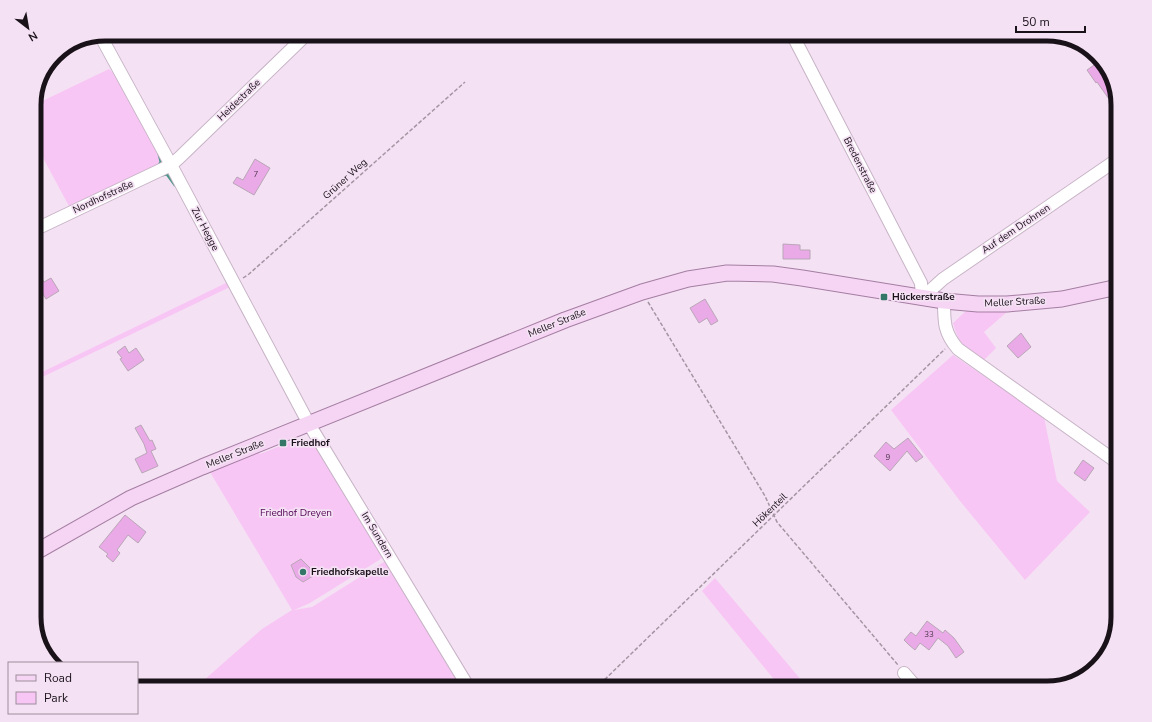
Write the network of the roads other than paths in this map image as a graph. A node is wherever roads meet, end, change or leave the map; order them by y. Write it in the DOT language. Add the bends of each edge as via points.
graph roads {
  1 [pos="103,41"];
  2 [pos="300,41"];
  3 [pos="796,41"];
  4 [pos="1111,164"];
  5 [pos="171,165"];
  6 [pos="41,227"];
  7 [pos="1111,288"];
  8 [pos="922,298"];
  9 [pos="944,302"];
  10 [pos="309,424"];
  11 [pos="1111,458"];
  12 [pos="41,546"];
  13 [pos="904,673"];
  14 [pos="465,681"];
  15 [pos="911,681"];
  1 -- 5 [label="street, Zur Hegge"];
  2 -- 5 [label="street, Heidestraße"];
  3 -- 8 [label="street, Bredenstraße" via="921,283"];
  4 -- 8 [label="street, Auf dem Drohnen" via="943,279"];
  5 -- 6 [label="street, Nordhofstraße"];
  5 -- 10 [label="street, Zur Hegge"];
  7 -- 9 [label="main road, Meller Straße" via="1062,299 1008,304"];
  8 -- 9 [label="main road, Meller Straße"];
  8 -- 10 [label="main road, Meller Straße" via="773,274 727,273 688,279 642,292 565,320"];
  9 -- 11 [label="street" via="946,331 958,349"];
  10 -- 12 [label="main road, Meller Straße" via="131,498"];
  10 -- 14 [label="street, Im Sundern"];
  13 -- 15 [label="street"];
}
